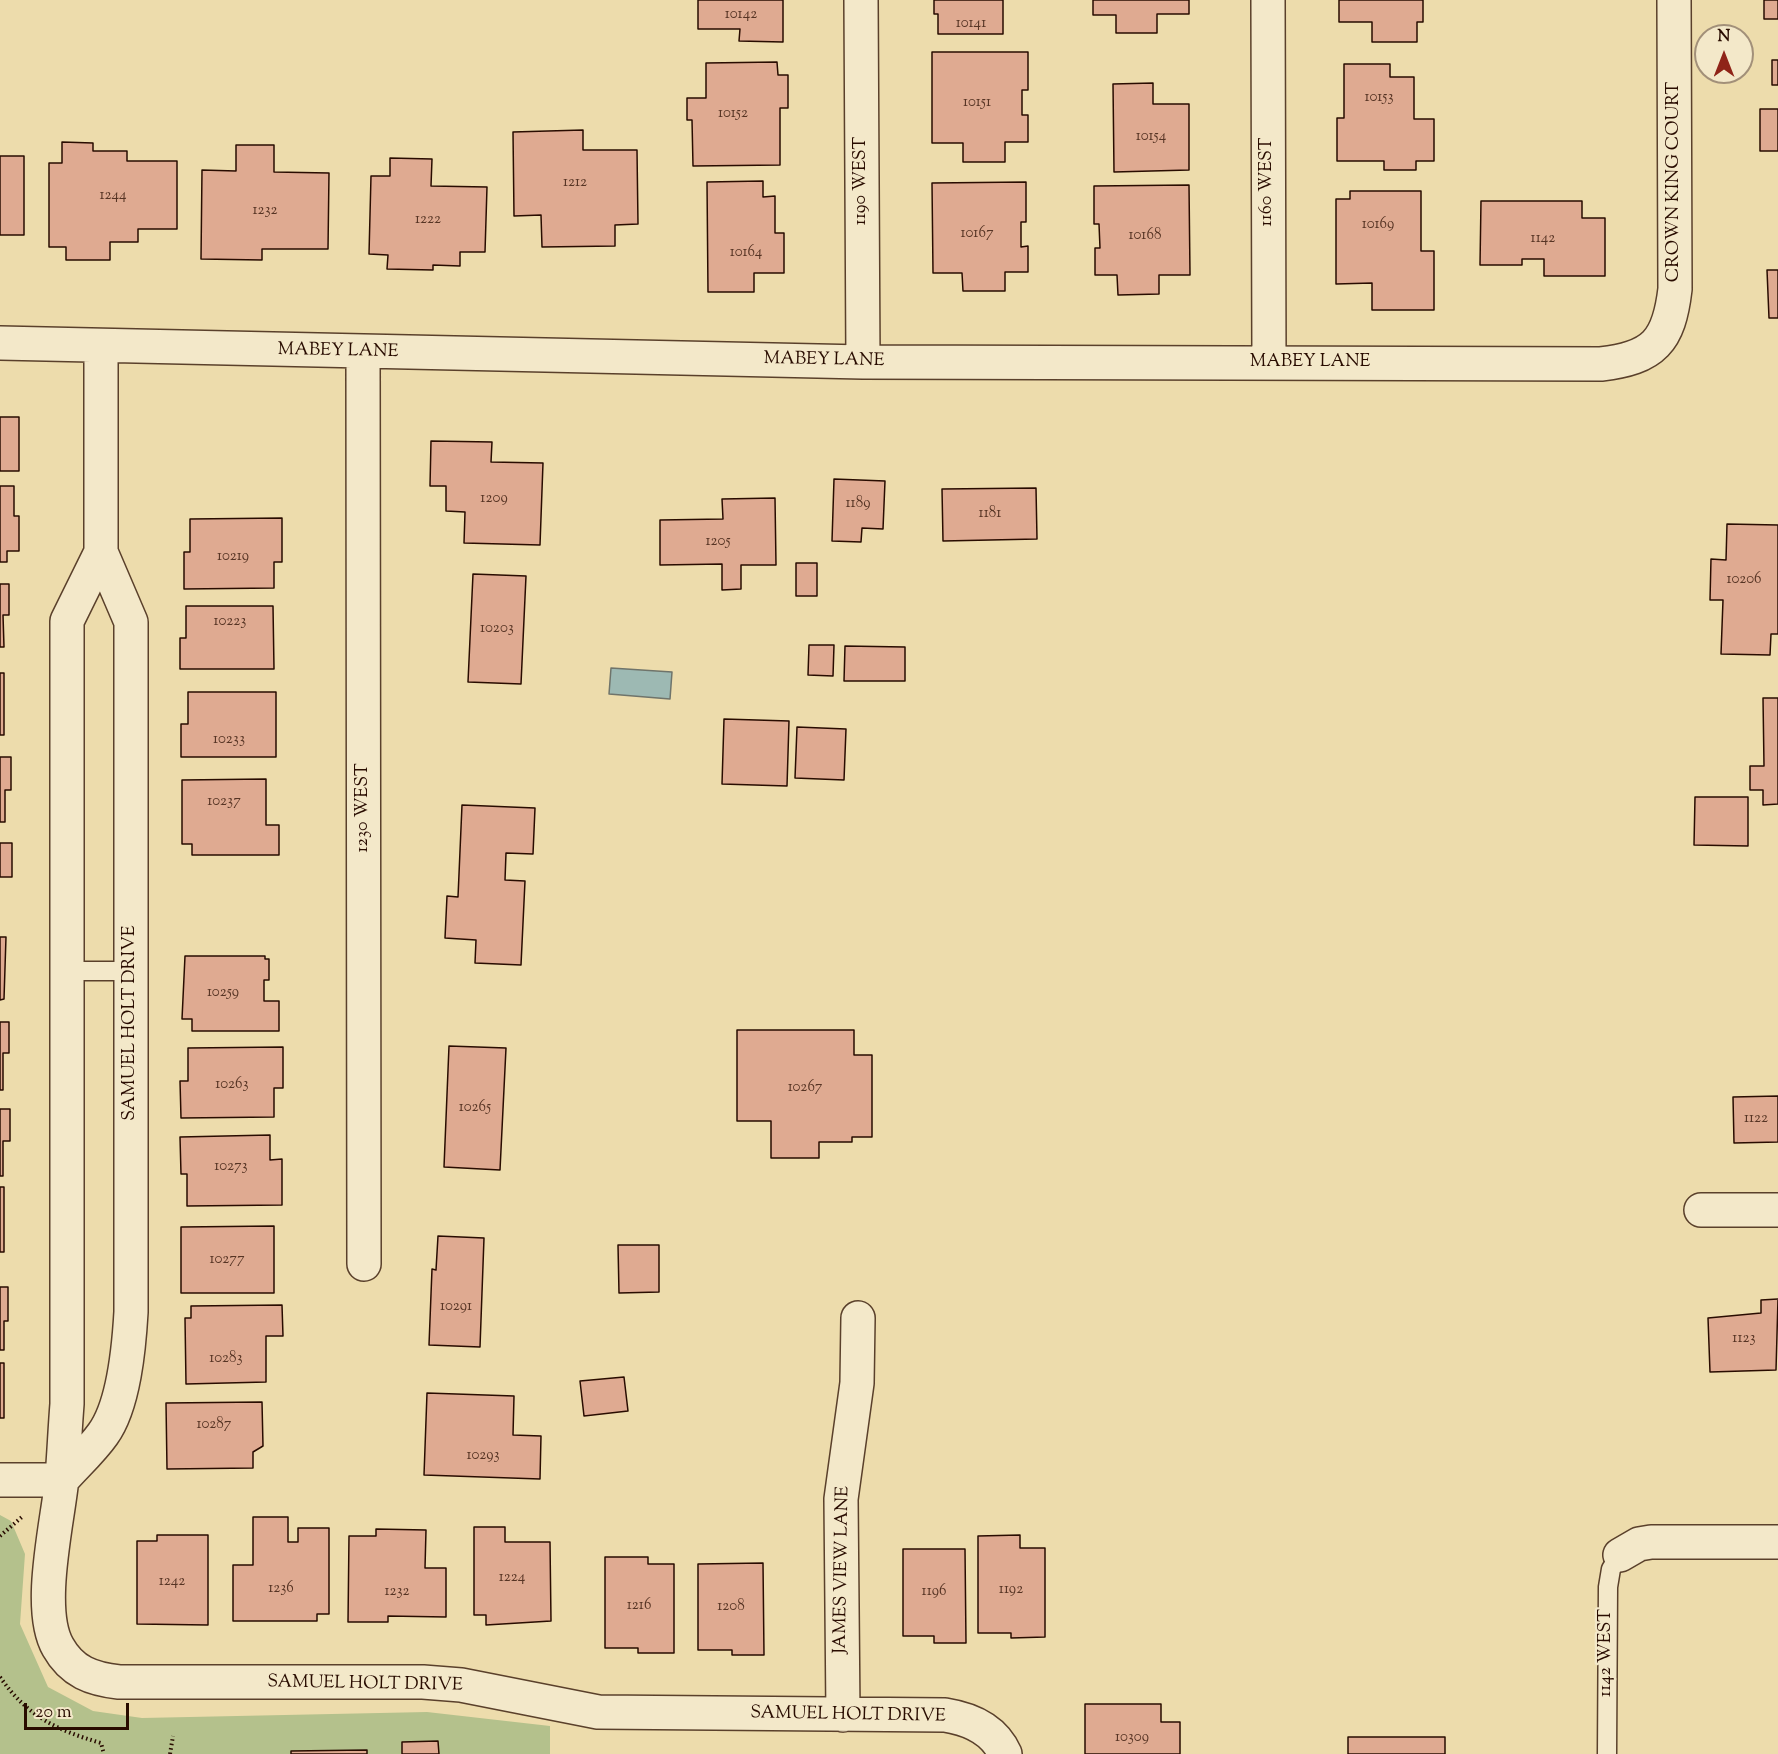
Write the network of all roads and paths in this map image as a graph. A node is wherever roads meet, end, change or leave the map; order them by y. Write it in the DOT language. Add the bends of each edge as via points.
graph roads {
  1 [pos="861,0"];
  2 [pos="1268,0"];
  3 [pos="1674,0"];
  4 [pos="0,343"];
  5 [pos="101,346"];
  6 [pos="363,352"];
  7 [pos="1646,353"];
  8 [pos="863,362"];
  9 [pos="1269,363"];
  10 [pos="101,552"];
  11 [pos="65,971"];
  12 [pos="131,971"];
  13 [pos="1701,1210"];
  14 [pos="1778,1210"];
  15 [pos="364,1264"];
  16 [pos="858,1318"];
  17 [pos="0,1480"];
  18 [pos="62,1480"];
  19 [pos="1778,1542"];
  20 [pos="1620,1556"];
  21 [pos="0,1677"];
  22 [pos="843,1715"];
  23 [pos="173,1736"];
  24 [pos="998,1744"];
  25 [pos="104,1754"];
  26 [pos="170,1754"];
  27 [pos="1607,1754"];
  1 -- 8 [label="street, 1190 WEST"];
  2 -- 9 [label="street, 1160 WEST"];
  3 -- 7 [label="street, CROWN KING COURT" via="1675,289 1664,338"];
  4 -- 5 [label="street, MABEY LANE"];
  5 -- 6 [label="street, MABEY LANE"];
  5 -- 10 [label="street, SAMUEL HOLT DRIVE"];
  6 -- 8 [label="street, MABEY LANE"];
  6 -- 15 [label="street, 1230 WEST"];
  7 -- 9 [label="street, MABEY LANE" via="1624,362 1601,364"];
  8 -- 9 [label="street, MABEY LANE"];
  10 -- 11 [label="street, SAMUEL HOLT DRIVE" via="67,621"];
  10 -- 12 [label="street, SAMUEL HOLT DRIVE" via="131,622"];
  11 -- 12 [label="lane"];
  11 -- 18 [label="street, SAMUEL HOLT DRIVE" via="67,1404"];
  12 -- 18 [label="street, SAMUEL HOLT DRIVE" via="128,1353 119,1394 104,1433"];
  13 -- 14 [label="street"];
  16 -- 22 [label="street, JAMES VIEW LANE" via="857,1383 841,1499"];
  17 -- 18 [label="street"];
  18 -- 22 [label="street, SAMUEL HOLT DRIVE" via="50,1550 51,1625 57,1646 69,1664 100,1680 423,1682 471,1687 598,1712"];
  19 -- 20 [label="street" via="1651,1542 1639,1544"];
  20 -- 27 [label="lane, 1142 WEST" via="1611,1569 1608,1587"];
  21 -- 25 [label="path" via="15,1698 45,1722 101,1743"];
  22 -- 24 [label="street, SAMUEL HOLT DRIVE" via="945,1715 978,1724"];
  23 -- 26 [label="path"];
}
